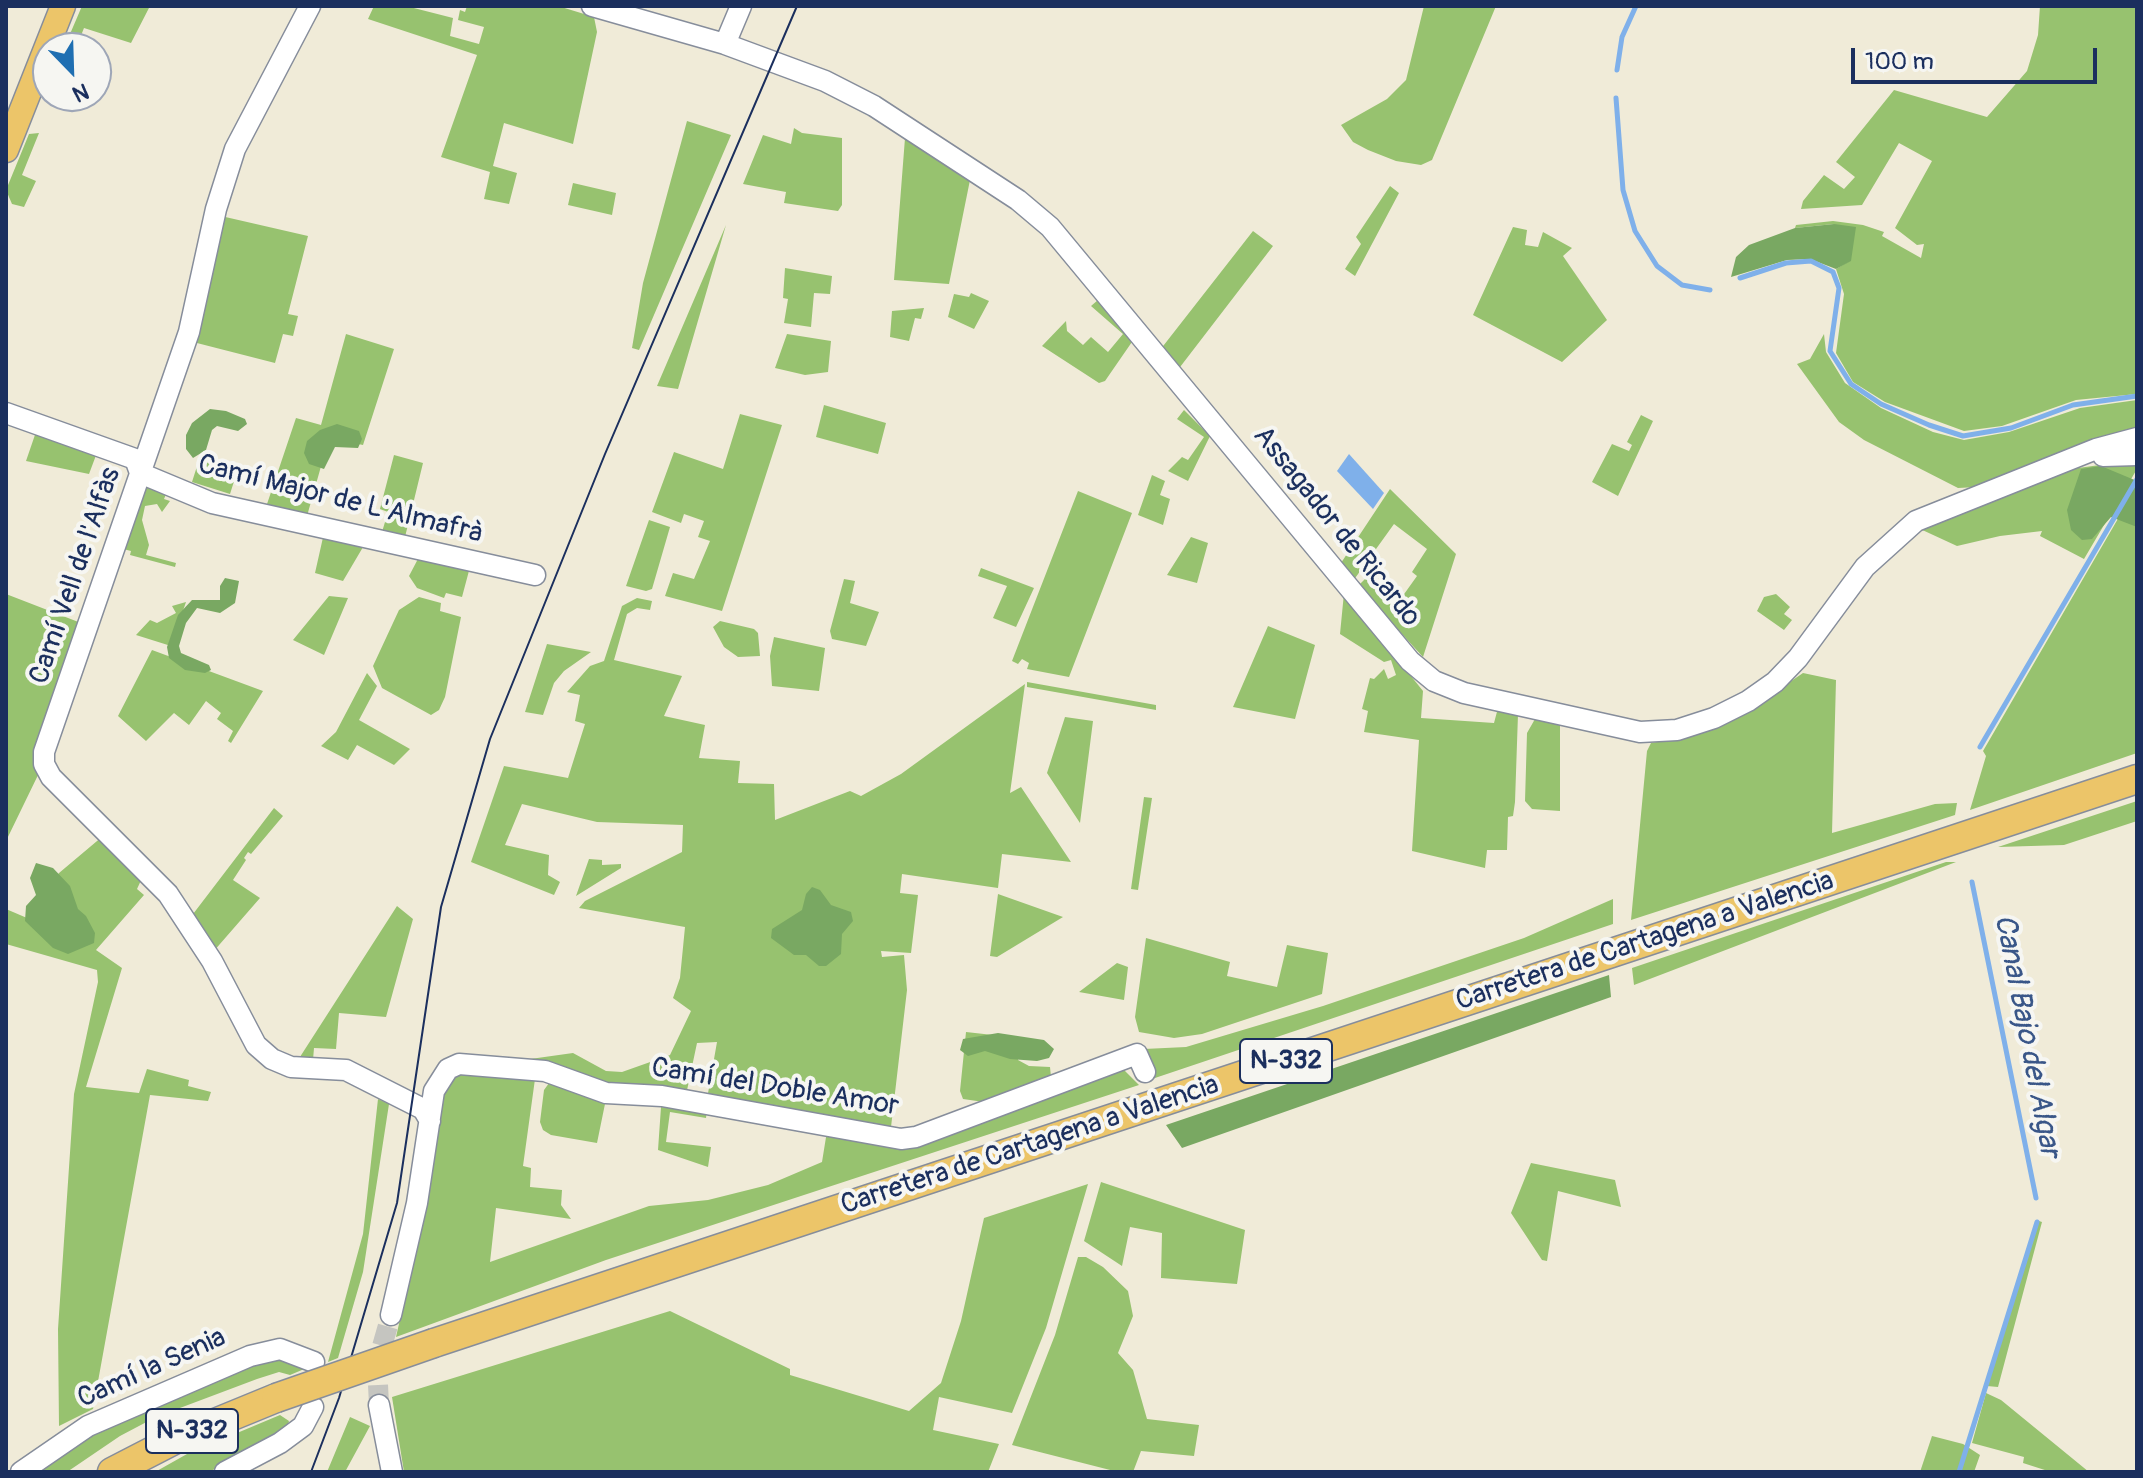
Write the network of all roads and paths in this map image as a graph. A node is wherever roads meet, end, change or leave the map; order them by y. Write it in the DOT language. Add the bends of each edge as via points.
graph roads {
  1 [pos="63,6"];
  2 [pos="310,6"];
  3 [pos="592,6"];
  4 [pos="741,6"];
  5 [pos="725,44"];
  6 [pos="6,150"];
  7 [pos="6,413"];
  8 [pos="2137,438"];
  9 [pos="2137,455"];
  10 [pos="2075,461"];
  11 [pos="140,473"];
  12 [pos="535,575"];
  13 [pos="2137,779"];
  14 [pos="1141,1063"];
  15 [pos="434,1091"];
  16 [pos="410,1102"];
  17 [pos="430,1121"];
  18 [pos="391,1315"];
  19 [pos="314,1362"];
  20 [pos="379,1405"];
  21 [pos="313,1407"];
  22 [pos="21,1472"];
  23 [pos="112,1472"];
  24 [pos="225,1472"];
  25 [pos="392,1472"];
  1 -- 6 [label="main road"];
  2 -- 11 [label="street, Camí Vell de l'Alfàs" via="235,149 216,207 189,332"];
  3 -- 5 [label="street, Assagador de Ricardo"];
  4 -- 5 [label="street"];
  5 -- 10 [label="street, Assagador de Ricardo" via="825,81 874,106 1029,209 1058,237 1410,661 1434,681 1464,693 1640,732 1677,730 1714,718 1775,682 1865,567 1916,521"];
  7 -- 11 [label="street, Camí Major de L'Almafrà" via="135,459"];
  8 -- 10 [label="street, Assagador de Ricardo"];
  9 -- 10 [label="street, Assagador de Ricardo"];
  11 -- 12 [label="street, Camí Major de L'Almafrà" via="212,503"];
  11 -- 16 [label="street, Camí Vell de l'Alfàs" via="44,764 168,894 212,961 256,1045 291,1067 346,1070"];
  13 -- 23 [label="highway, Carretera de Cartagena a Valencia / N-332, bridge" via="434,1343 276,1398"];
  14 -- 15 [label="street, Camí del Doble Amor" via="901,1139 662,1096 606,1093 545,1071 459,1064 448,1069"];
  15 -- 16 [label="street" via="424,1100"];
  15 -- 17 [label="street"];
  16 -- 17 [label="street, Camí Vell de l'Alfàs"];
  17 -- 18 [label="street"];
  19 -- 22 [label="street, Camí la Senia" via="280,1349 250,1356 88,1426"];
  20 -- 25 [label="street"];
  21 -- 24 [label="street" via="303,1426 280,1443"];
}
